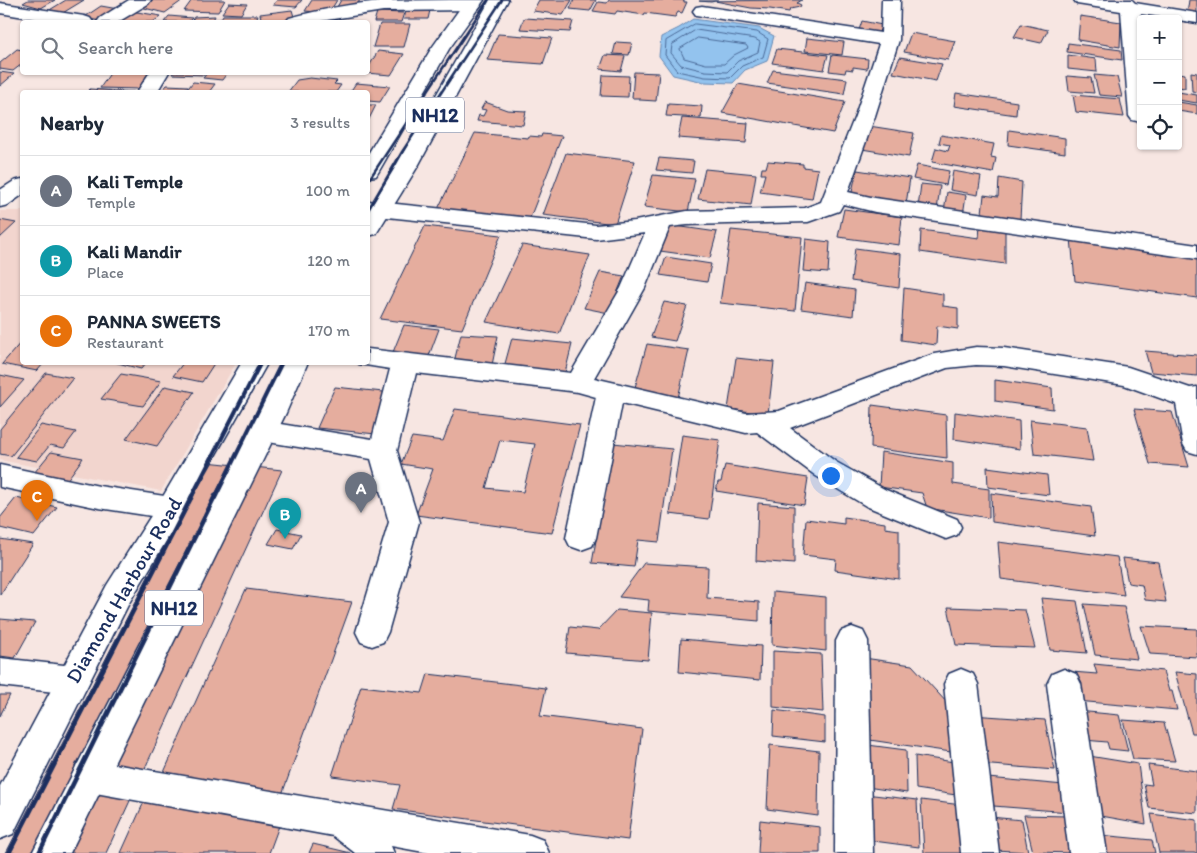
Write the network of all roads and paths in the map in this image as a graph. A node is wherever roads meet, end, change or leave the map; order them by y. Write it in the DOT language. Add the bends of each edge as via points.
graph roads {
  1 [pos="142,0"];
  2 [pos="499,0"];
  3 [pos="891,0"];
  4 [pos="1083,0"];
  5 [pos="474,2"];
  6 [pos="1126,4"];
  7 [pos="0,8"];
  8 [pos="702,11"];
  9 [pos="1197,18"];
  10 [pos="72,20"];
  11 [pos="109,20"];
  12 [pos="304,20"];
  13 [pos="890,40"];
  14 [pos="158,75"];
  15 [pos="148,90"];
  16 [pos="1138,105"];
  17 [pos="370,168"];
  18 [pos="0,174"];
  19 [pos="20,176"];
  20 [pos="20,187"];
  21 [pos="834,195"];
  22 [pos="0,200"];
  23 [pos="371,216"];
  24 [pos="661,222"];
  25 [pos="1197,252"];
  26 [pos="370,358"];
  27 [pos="405,363"];
  28 [pos="253,365"];
  29 [pos="294,365"];
  30 [pos="578,383"];
  31 [pos="612,391"];
  32 [pos="1193,397"];
  33 [pos="764,423"];
  34 [pos="262,432"];
  35 [pos="1197,444"];
  36 [pos="383,450"];
  37 [pos="0,476"];
  38 [pos="171,508"];
  39 [pos="946,526"];
  40 [pos="580,538"];
  41 [pos="372,632"];
  42 [pos="852,642"];
  43 [pos="0,672"];
  44 [pos="73,680"];
  45 [pos="961,684"];
  46 [pos="1064,684"];
  47 [pos="90,776"];
  48 [pos="342,820"];
  49 [pos="0,822"];
  50 [pos="859,852"];
  51 [pos="51,853"];
  52 [pos="375,853"];
  53 [pos="530,853"];
  54 [pos="980,853"];
  55 [pos="1088,853"];
  1 -- 11 [label="main road"];
  2 -- 23 [label="main road, NH12" via="407,166"];
  3 -- 13 [label="main road"];
  4 -- 6 [label="main road"];
  5 -- 12 [label="main road" via="382,5"];
  5 -- 17 [label="main road, NH12" via="440,49"];
  6 -- 9 [label="main road"];
  6 -- 16 [label="main road"];
  7 -- 10 [label="main road"];
  8 -- 13 [label="main road"];
  13 -- 21 [label="main road"];
  14 -- 15 [label="main road"];
  18 -- 19 [label="main road"];
  20 -- 22 [label="main road"];
  21 -- 24 [label="main road" via="830,206 808,214 687,218"];
  21 -- 25 [label="main road" via="875,205"];
  23 -- 24 [label="main road" via="596,232"];
  24 -- 30 [label="main road" via="633,288"];
  26 -- 27 [label="main road"];
  27 -- 30 [label="main road"];
  27 -- 36 [label="main road"];
  28 -- 38 [label="main road, Diamond Harbour Road / NH12"];
  29 -- 34 [label="main road, NH12"];
  30 -- 31 [label="main road"];
  31 -- 33 [label="main road" via="746,422"];
  31 -- 40 [label="main road"];
  32 -- 33 [label="main road" via="1128,376 1004,357 976,356 943,360 781,422"];
  32 -- 35 [label="main road"];
  33 -- 39 [label="main road" via="826,469 876,498"];
  34 -- 36 [label="main road"];
  34 -- 47 [label="main road, NH12"];
  36 -- 41 [label="main road" via="404,522"];
  37 -- 38 [label="main road"];
  38 -- 44 [label="main road, Diamond Harbour Road / NH12" via="118,594"];
  42 -- 50 [label="main road"];
  43 -- 44 [label="main road"];
  44 -- 49 [label="main road, Diamond Harbour Road / NH12"];
  45 -- 54 [label="main road"];
  46 -- 55 [label="main road"];
  47 -- 48 [label="main road"];
  47 -- 51 [label="main road, NH12"];
  48 -- 52 [label="main road" via="372,844"];
  48 -- 53 [label="main road"];
}
